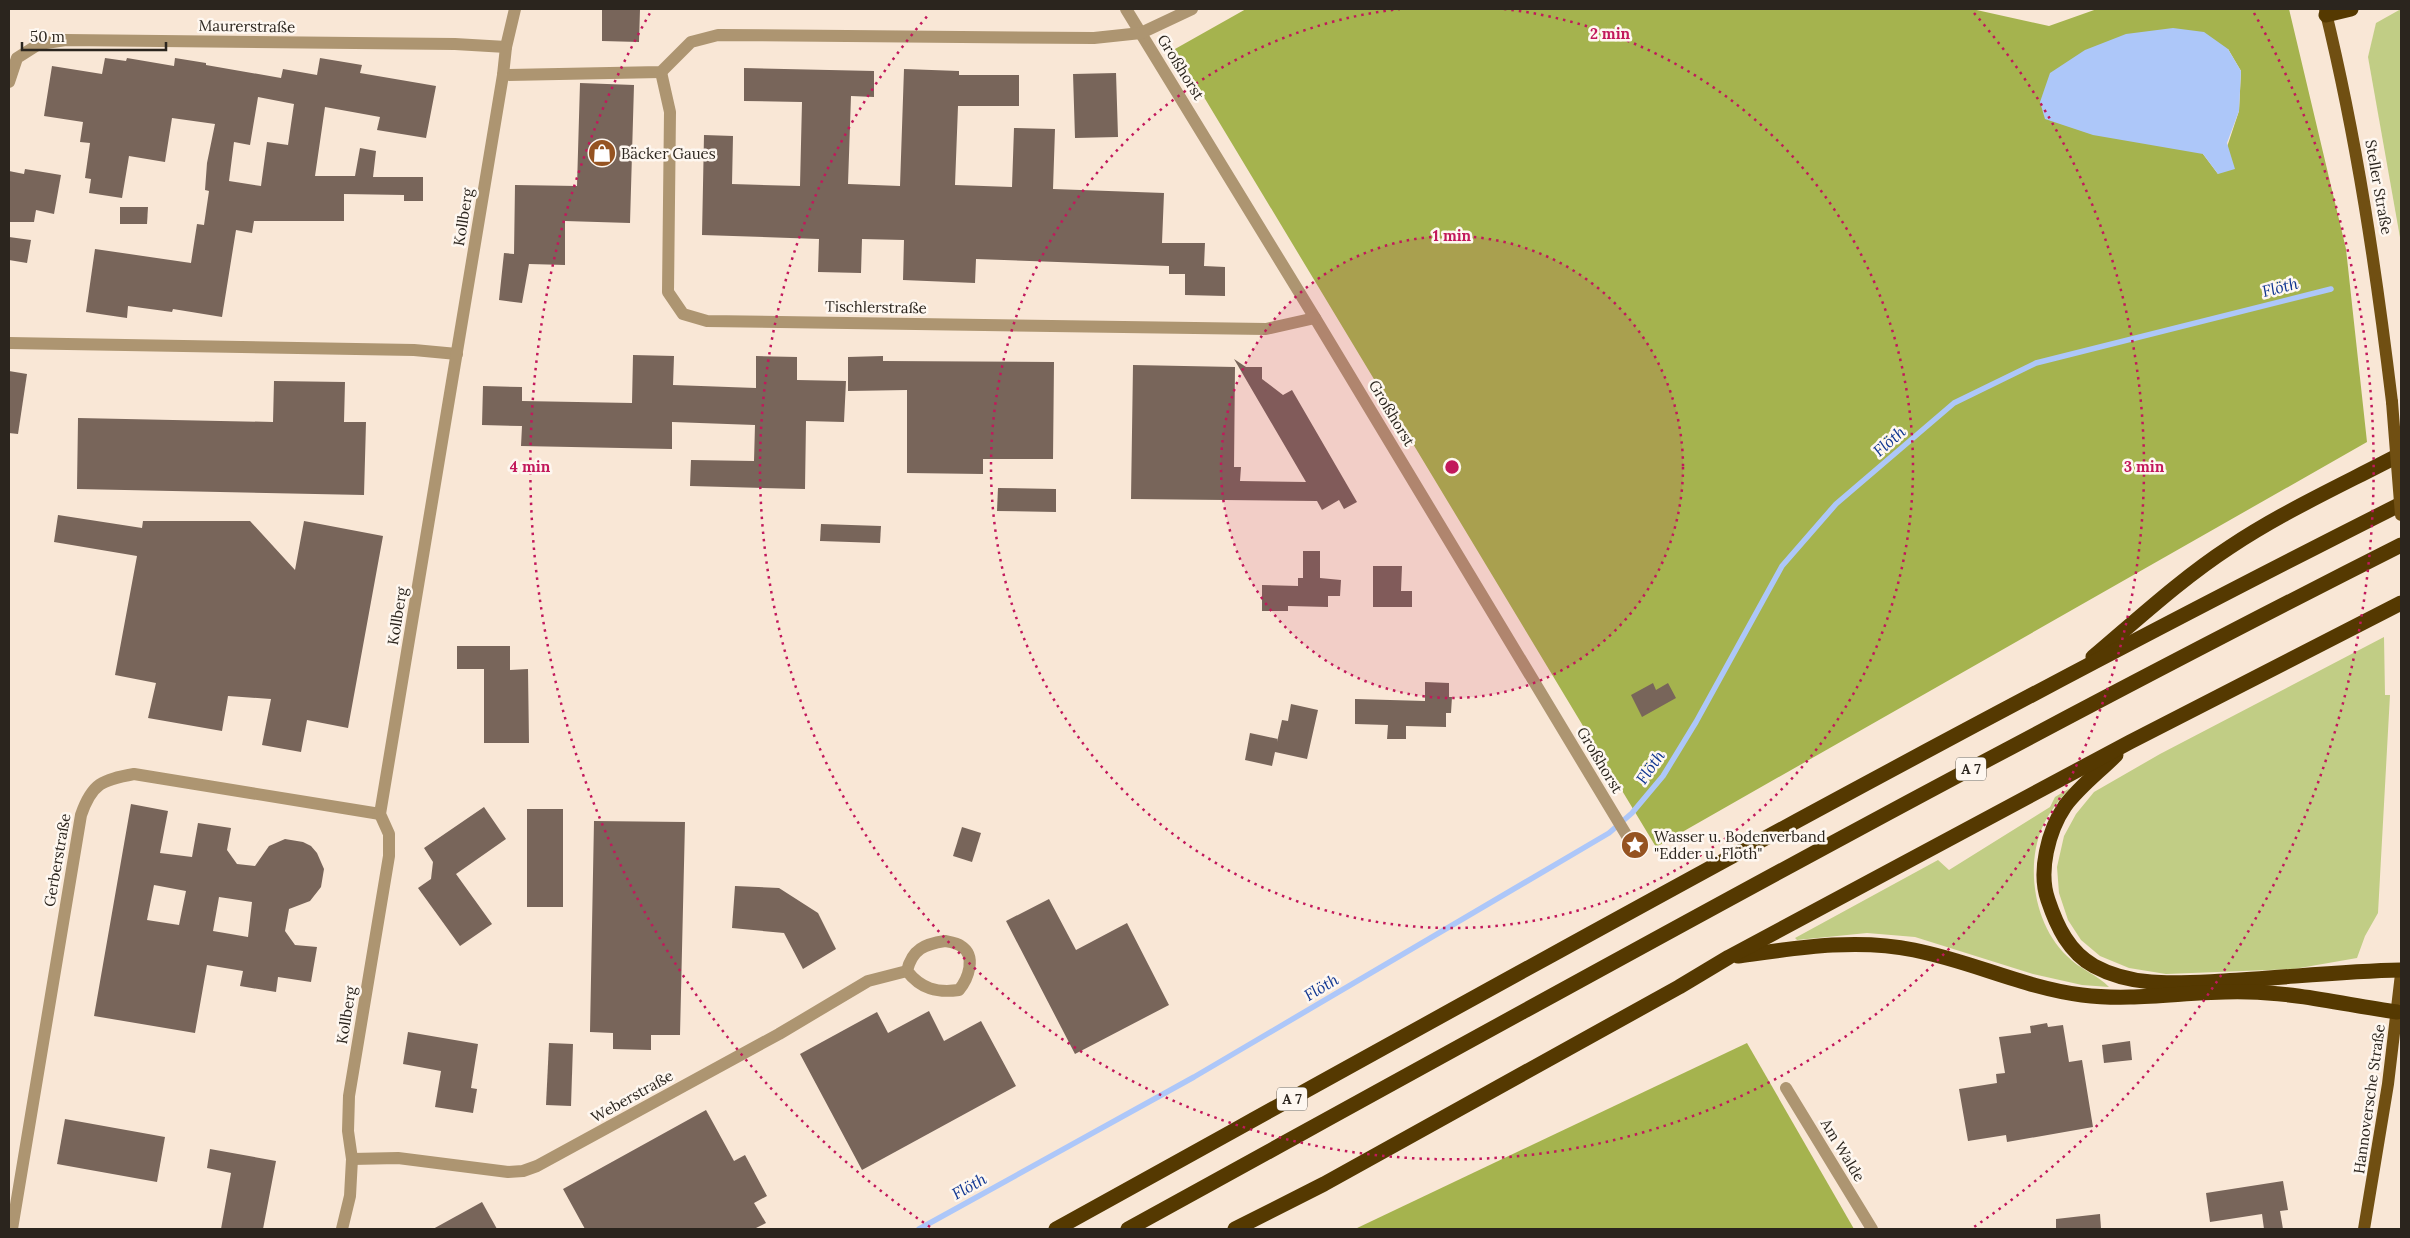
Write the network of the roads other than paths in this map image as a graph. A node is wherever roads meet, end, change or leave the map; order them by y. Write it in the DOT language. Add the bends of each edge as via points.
graph roads {
  1 [pos="515,9"];
  2 [pos="1126,9"];
  3 [pos="1192,9"];
  4 [pos="2351,9"];
  5 [pos="2326,12"];
  6 [pos="1141,33"];
  7 [pos="506,47"];
  8 [pos="661,72"];
  9 [pos="503,75"];
  10 [pos="9,82"];
  11 [pos="1315,318"];
  12 [pos="9,343"];
  13 [pos="457,354"];
  14 [pos="2401,454"];
  15 [pos="2401,504"];
  16 [pos="2401,515"];
  17 [pos="2401,545"];
  18 [pos="2401,603"];
  19 [pos="2073,674"];
  20 [pos="2130,742"];
  21 [pos="380,814"];
  22 [pos="1626,834"];
  23 [pos="1729,958"];
  24 [pos="908,971"];
  25 [pos="2401,972"];
  26 [pos="2397,1012"];
  27 [pos="1786,1088"];
  28 [pos="352,1159"];
  29 [pos="12,1229"];
  30 [pos="342,1229"];
  31 [pos="1056,1229"];
  32 [pos="1128,1229"];
  33 [pos="1235,1229"];
  34 [pos="1872,1229"];
  35 [pos="2364,1229"];
  1 -- 7 [label="street, Kollberg"];
  2 -- 6 [label="street, Großhorst"];
  3 -- 6 [label="street"];
  4 -- 5 [label="highway"];
  5 -- 16 [label="main road, Steller Straße, bridge" via="2368,218 2392,402"];
  6 -- 8 [label="street" via="1094,38 718,35 691,42"];
  6 -- 11 [label="street, Großhorst"];
  7 -- 9 [label="street, Kollberg"];
  7 -- 10 [label="street, Maurerstraße" via="66,40 39,44 17,58"];
  8 -- 9 [label="street"];
  8 -- 11 [label="street, Tischlerstraße" via="670,112 668,292 683,314 707,321 1266,329"];
  9 -- 13 [label="street, Kollberg"];
  11 -- 22 [label="street, Großhorst"];
  12 -- 13 [label="street" via="414,350"];
  13 -- 21 [label="street, Kollberg"];
  14 -- 19 [label="highway" via="2273,520 2229,547 2192,573"];
  15 -- 19 [label="highway, A 7"];
  17 -- 32 [label="highway, A 7" via="1834,843"];
  18 -- 20 [label="highway"];
  19 -- 31 [label="highway, A 7" via="1527,968"];
  20 -- 23 [label="highway"];
  20 -- 25 [label="highway" via="2065,807 2052,833 2044,866 2046,895 2056,924 2072,949 2094,966 2126,980 2165,983 2291,978 2362,970"];
  21 -- 28 [label="street, Kollberg" via="389,834 389,856 349,1096 348,1131"];
  21 -- 29 [label="street, Gerberstraße" via="134,774 108,779 88,794 81,815"];
  23 -- 26 [label="highway" via="1826,945 1867,944 1914,949 2079,994 2118,999 2256,992 2325,998"];
  23 -- 33 [label="highway" via="1333,1179"];
  24 -- 24 [label="street" via="917,984 937,990 959,990 968,979 968,953 961,945 945,941 928,944 910,958"];
  24 -- 28 [label="street, Weberstraße" via="868,981 779,1034 523,1171 508,1172 398,1158"];
  25 -- 26 [label="main road, Hannoversche Straße"];
  26 -- 35 [label="main road, Hannoversche Straße"];
  27 -- 34 [label="street, Am Walde"];
  28 -- 30 [label="street, Kollberg" via="350,1196"];
}
